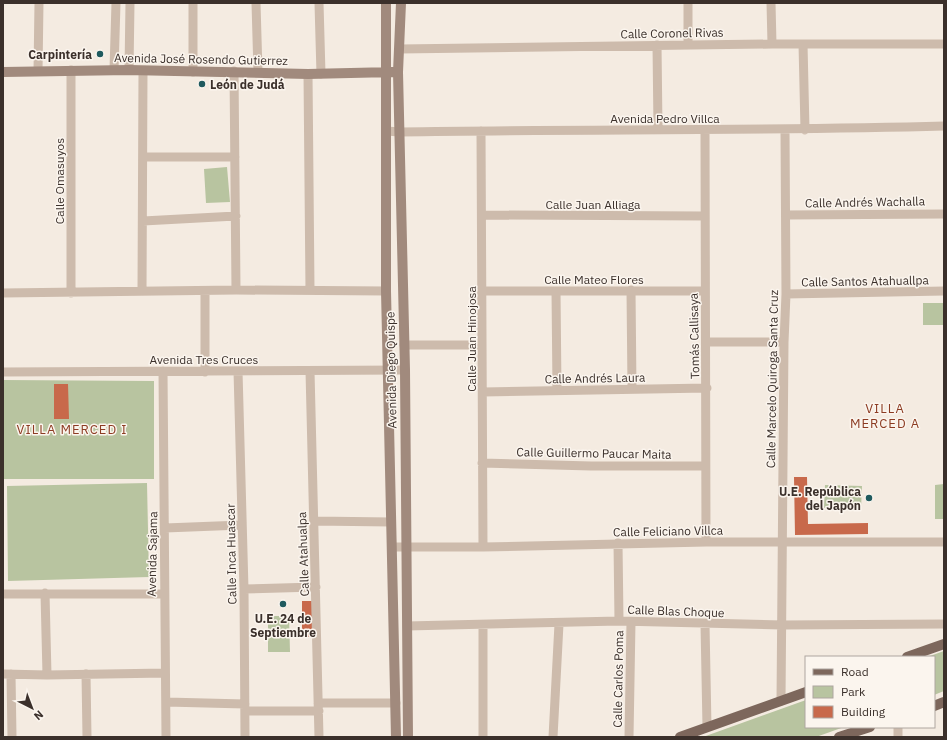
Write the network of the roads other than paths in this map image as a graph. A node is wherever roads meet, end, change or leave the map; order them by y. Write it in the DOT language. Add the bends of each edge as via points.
graph roads {
  1 [pos="39,3"];
  2 [pos="116,3"];
  3 [pos="130,3"];
  4 [pos="193,3"];
  5 [pos="256,3"];
  6 [pos="320,3"];
  7 [pos="386,3"];
  8 [pos="401,3"];
  9 [pos="688,3"];
  10 [pos="771,3"];
  11 [pos="772,44"];
  12 [pos="803,44"];
  13 [pos="944,44"];
  14 [pos="656,45"];
  15 [pos="688,45"];
  16 [pos="400,49"];
  17 [pos="71,70"];
  18 [pos="114,70"];
  19 [pos="129,70"];
  20 [pos="38,71"];
  21 [pos="143,71"];
  22 [pos="234,71"];
  23 [pos="3,72"];
  24 [pos="193,72"];
  25 [pos="258,72"];
  26 [pos="398,72"];
  27 [pos="386,73"];
  28 [pos="308,74"];
  29 [pos="321,74"];
  30 [pos="944,126"];
  31 [pos="658,129"];
  32 [pos="705,130"];
  33 [pos="785,130"];
  34 [pos="805,130"];
  35 [pos="386,131"];
  36 [pos="481,131"];
  37 [pos="400,132"];
  38 [pos="143,157"];
  39 [pos="235,157"];
  40 [pos="944,214"];
  41 [pos="482,215"];
  42 [pos="786,215"];
  43 [pos="236,216"];
  44 [pos="704,216"];
  45 [pos="143,221"];
  46 [pos="236,290"];
  47 [pos="310,290"];
  48 [pos="631,290"];
  49 [pos="142,291"];
  50 [pos="204,291"];
  51 [pos="386,291"];
  52 [pos="483,291"];
  53 [pos="556,291"];
  54 [pos="705,291"];
  55 [pos="944,291"];
  56 [pos="3,293"];
  57 [pos="71,293"];
  58 [pos="786,294"];
  59 [pos="706,342"];
  60 [pos="784,342"];
  61 [pos="404,345"];
  62 [pos="481,345"];
  63 [pos="387,370"];
  64 [pos="405,370"];
  65 [pos="163,371"];
  66 [pos="238,371"];
  67 [pos="310,371"];
  68 [pos="3,372"];
  69 [pos="205,372"];
  70 [pos="707,388"];
  71 [pos="632,389"];
  72 [pos="557,390"];
  73 [pos="483,392"];
  74 [pos="482,463"];
  75 [pos="705,466"];
  76 [pos="314,521"];
  77 [pos="391,522"];
  78 [pos="242,525"];
  79 [pos="165,528"];
  80 [pos="706,542"];
  81 [pos="782,542"];
  82 [pos="944,542"];
  83 [pos="618,543"];
  84 [pos="392,547"];
  85 [pos="406,547"];
  86 [pos="483,547"];
  87 [pos="316,587"];
  88 [pos="244,590"];
  89 [pos="45,593"];
  90 [pos="3,594"];
  91 [pos="164,594"];
  92 [pos="619,621"];
  93 [pos="631,622"];
  94 [pos="559,624"];
  95 [pos="705,624"];
  96 [pos="944,624"];
  97 [pos="483,625"];
  98 [pos="782,625"];
  99 [pos="407,626"];
  100 [pos="944,644"];
  101 [pos="909,656"];
  102 [pos="166,673"];
  103 [pos="7,674"];
  104 [pos="86,674"];
  105 [pos="48,675"];
  106 [pos="805,692"];
  107 [pos="781,701"];
  108 [pos="166,702"];
  109 [pos="396,703"];
  110 [pos="245,707"];
  111 [pos="318,707"];
  112 [pos="707,727"];
  113 [pos="867,728"];
  114 [pos="12,737"];
  115 [pos="87,737"];
  116 [pos="166,737"];
  117 [pos="245,737"];
  118 [pos="319,737"];
  119 [pos="396,737"];
  120 [pos="408,737"];
  121 [pos="483,737"];
  122 [pos="553,737"];
  123 [pos="629,737"];
  124 [pos="680,737"];
  125 [pos="839,737"];
  1 -- 20 [label="street"];
  2 -- 18 [label="street"];
  3 -- 19 [label="street"];
  4 -- 24 [label="street"];
  5 -- 25 [label="street"];
  6 -- 29 [label="street"];
  7 -- 27 [label="street, Avenida Diego Quispe"];
  8 -- 16 [label="street, Avenida Diego Quispe"];
  9 -- 15 [label="street"];
  10 -- 11 [label="street"];
  11 -- 12 [label="street, Calle Coronel Rivas"];
  11 -- 15 [label="street, Calle Coronel Rivas"];
  12 -- 13 [label="street, Calle Coronel Rivas"];
  12 -- 34 [label="street"];
  14 -- 15 [label="street, Calle Coronel Rivas"];
  14 -- 16 [label="street, Calle Coronel Rivas"];
  14 -- 31 [label="street"];
  16 -- 26 [label="street, Avenida Diego Quispe"];
  17 -- 18 [label="street, Avenida José Rosendo Gutierrez"];
  17 -- 20 [label="street, Avenida José Rosendo Gutierrez"];
  17 -- 57 [label="street, Calle Omasuyos"];
  18 -- 19 [label="street, Avenida José Rosendo Gutierrez"];
  19 -- 21 [label="street, Avenida José Rosendo Gutierrez"];
  20 -- 23 [label="street, Avenida José Rosendo Gutierrez"];
  21 -- 24 [label="street, Avenida José Rosendo Gutierrez"];
  21 -- 38 [label="street"];
  22 -- 24 [label="street, Avenida José Rosendo Gutierrez"];
  22 -- 25 [label="street, Avenida José Rosendo Gutierrez"];
  22 -- 39 [label="street"];
  25 -- 28 [label="street, Avenida José Rosendo Gutierrez"];
  26 -- 27 [label="street, Avenida José Rosendo Gutierrez"];
  26 -- 37 [label="street, Avenida Diego Quispe"];
  27 -- 29 [label="street, Avenida José Rosendo Gutierrez"];
  27 -- 35 [label="street, Avenida Diego Quispe"];
  28 -- 29 [label="street, Avenida José Rosendo Gutierrez"];
  28 -- 47 [label="street"];
  30 -- 34 [label="street, Avenida Pedro Villca"];
  31 -- 32 [label="street, Avenida Pedro Villca"];
  31 -- 36 [label="street, Avenida Pedro Villca"];
  32 -- 33 [label="street, Avenida Pedro Villca"];
  32 -- 44 [label="street, Tomás Callisaya"];
  33 -- 34 [label="street, Avenida Pedro Villca"];
  33 -- 42 [label="street, Calle Marcelo Quiroga Santa Cruz"];
  35 -- 37 [label="street, Avenida Pedro Villca"];
  35 -- 51 [label="street, Avenida Diego Quispe"];
  36 -- 37 [label="street, Avenida Pedro Villca"];
  36 -- 41 [label="street, Calle Juan Hinojosa"];
  37 -- 61 [label="street, Avenida Diego Quispe"];
  38 -- 39 [label="street"];
  38 -- 45 [label="street"];
  39 -- 43 [label="street"];
  40 -- 42 [label="street, Calle Andrés Wachalla"];
  41 -- 44 [label="street, Calle Juan Alliaga"];
  41 -- 52 [label="street, Calle Juan Hinojosa"];
  42 -- 58 [label="street, Calle Marcelo Quiroga Santa Cruz"];
  43 -- 45 [label="street"];
  43 -- 46 [label="street"];
  44 -- 54 [label="street, Tomás Callisaya"];
  45 -- 49 [label="street"];
  46 -- 47 [label="street"];
  46 -- 50 [label="street"];
  47 -- 51 [label="street"];
  48 -- 53 [label="street, Calle Mateo Flores"];
  48 -- 54 [label="street, Calle Mateo Flores"];
  48 -- 71 [label="street"];
  49 -- 50 [label="street"];
  49 -- 57 [label="street"];
  50 -- 69 [label="street"];
  51 -- 63 [label="street, Avenida Diego Quispe"];
  52 -- 53 [label="street, Calle Mateo Flores"];
  52 -- 62 [label="street, Calle Juan Hinojosa"];
  53 -- 72 [label="street"];
  54 -- 59 [label="street, Tomás Callisaya"];
  55 -- 58 [label="street, Calle Santos Atahuallpa"];
  56 -- 57 [label="street"];
  58 -- 60 [label="street, Calle Marcelo Quiroga Santa Cruz"];
  59 -- 60 [label="street"];
  59 -- 70 [label="street, Tomás Callisaya"];
  60 -- 81 [label="street, Calle Marcelo Quiroga Santa Cruz"];
  61 -- 62 [label="street"];
  61 -- 64 [label="street, Avenida Diego Quispe"];
  62 -- 73 [label="street, Calle Juan Hinojosa"];
  63 -- 64 [label="street, Avenida Tres Cruces"];
  63 -- 67 [label="street, Avenida Tres Cruces"];
  63 -- 77 [label="street, Avenida Diego Quispe"];
  64 -- 85 [label="street, Avenida Diego Quispe"];
  65 -- 68 [label="street, Avenida Tres Cruces"];
  65 -- 69 [label="street, Avenida Tres Cruces"];
  65 -- 79 [label="street, Avenida Sajama"];
  66 -- 67 [label="street, Avenida Tres Cruces"];
  66 -- 69 [label="street, Avenida Tres Cruces"];
  66 -- 78 [label="street, Calle Inca Huascar"];
  67 -- 76 [label="street, Calle Atahualpa"];
  70 -- 71 [label="street, Calle Andrés Laura"];
  70 -- 75 [label="street, Tomás Callisaya"];
  71 -- 72 [label="street, Calle Andrés Laura"];
  72 -- 73 [label="street, Calle Andrés Laura"];
  73 -- 74 [label="street, Calle Juan Hinojosa"];
  74 -- 75 [label="street, Calle Guillermo Paucar Maita"];
  74 -- 86 [label="street, Calle Juan Hinojosa"];
  75 -- 80 [label="street, Tomás Callisaya"];
  76 -- 77 [label="street"];
  76 -- 87 [label="street, Calle Atahualpa"];
  77 -- 84 [label="street, Avenida Diego Quispe"];
  78 -- 79 [label="street"];
  78 -- 88 [label="street, Calle Inca Huascar"];
  79 -- 91 [label="street, Avenida Sajama"];
  80 -- 81 [label="street, Calle Feliciano Villca"];
  80 -- 83 [label="street, Calle Feliciano Villca"];
  81 -- 82 [label="street, Calle Feliciano Villca"];
  81 -- 98 [label="street, Calle Marcelo Quiroga Santa Cruz"];
  83 -- 86 [label="street, Calle Feliciano Villca"];
  83 -- 92 [label="street"];
  84 -- 85 [label="street, Calle Feliciano Villca"];
  84 -- 109 [label="street, Avenida Diego Quispe"];
  85 -- 86 [label="street, Calle Feliciano Villca"];
  85 -- 99 [label="street, Avenida Diego Quispe"];
  87 -- 88 [label="street"];
  87 -- 111 [label="street, Calle Atahualpa"];
  88 -- 110 [label="street, Calle Inca Huascar"];
  89 -- 90 [label="street"];
  89 -- 91 [label="street"];
  89 -- 105 [label="street"];
  91 -- 102 [label="street, Avenida Sajama"];
  92 -- 93 [label="street, Calle Blas Choque"];
  92 -- 94 [label="street, Calle Blas Choque"];
  93 -- 95 [label="street, Calle Blas Choque"];
  93 -- 123 [label="street, Calle Carlos Poma"];
  94 -- 97 [label="street, Calle Blas Choque"];
  94 -- 122 [label="street"];
  95 -- 98 [label="street, Calle Blas Choque"];
  95 -- 112 [label="street"];
  96 -- 98 [label="street, Calle Blas Choque"];
  97 -- 99 [label="street, Calle Blas Choque"];
  97 -- 121 [label="street"];
  98 -- 107 [label="street, Calle Marcelo Quiroga Santa Cruz"];
  99 -- 120 [label="street, Avenida Diego Quispe"];
  100 -- 101 [label="main road"];
  102 -- 104 [label="street"];
  102 -- 108 [label="street, Avenida Sajama"];
  103 -- 105 [label="street"];
  103 -- 114 [label="street"];
  104 -- 105 [label="street"];
  104 -- 115 [label="street"];
  106 -- 107 [label="main road"];
  107 -- 112 [label="main road"];
  108 -- 110 [label="street"];
  108 -- 116 [label="street, Avenida Sajama"];
  109 -- 111 [label="street"];
  109 -- 119 [label="street, Avenida Diego Quispe"];
  110 -- 111 [label="street"];
  110 -- 117 [label="street, Calle Inca Huascar"];
  111 -- 118 [label="street, Calle Atahualpa"];
  112 -- 124 [label="main road"];
  113 -- 125 [label="main road"];
}
